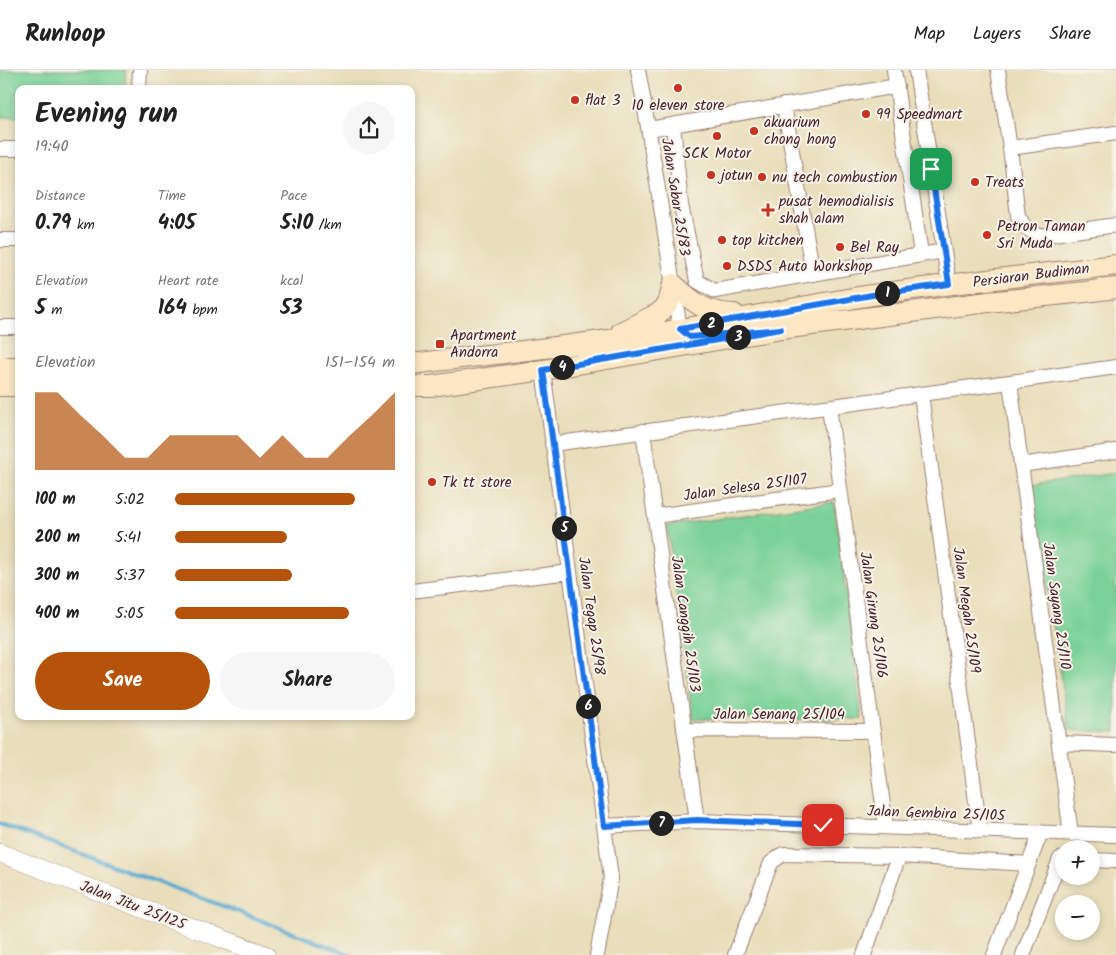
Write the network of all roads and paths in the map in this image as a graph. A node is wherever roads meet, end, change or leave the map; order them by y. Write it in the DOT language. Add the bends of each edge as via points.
graph roads {
  1 [pos="140,70"];
  2 [pos="638,70"];
  3 [pos="894,70"];
  4 [pos="916,70"];
  5 [pos="998,70"];
  6 [pos="139,85"];
  7 [pos="897,86"];
  8 [pos="784,105"];
  9 [pos="673,125"];
  10 [pos="649,128"];
  11 [pos="1116,132"];
  12 [pos="1010,148"];
  13 [pos="0,149"];
  14 [pos="15,149"];
  15 [pos="1116,225"];
  16 [pos="0,240"];
  17 [pos="15,240"];
  18 [pos="944,250"];
  19 [pos="922,254"];
  20 [pos="1116,265"];
  21 [pos="1075,270"];
  22 [pos="813,274"];
  23 [pos="673,284"];
  24 [pos="949,284"];
  25 [pos="1116,288"];
  26 [pos="1084,292"];
  27 [pos="758,315"];
  28 [pos="0,326"];
  29 [pos="15,327"];
  30 [pos="680,329"];
  31 [pos="781,329"];
  32 [pos="603,340"];
  33 [pos="415,364"];
  34 [pos="415,365"];
  35 [pos="0,367"];
  36 [pos="15,367"];
  37 [pos="1116,367"];
  38 [pos="543,370"];
  39 [pos="1010,382"];
  40 [pos="0,386"];
  41 [pos="15,386"];
  42 [pos="415,386"];
  43 [pos="921,394"];
  44 [pos="829,407"];
  45 [pos="643,431"];
  46 [pos="552,444"];
  47 [pos="1116,451"];
  48 [pos="1021,465"];
  49 [pos="840,490"];
  50 [pos="655,516"];
  51 [pos="570,572"];
  52 [pos="415,591"];
  53 [pos="684,730"];
  54 [pos="873,731"];
  55 [pos="1059,743"];
  56 [pos="1116,744"];
  57 [pos="697,820"];
  58 [pos="604,826"];
  59 [pos="886,827"];
  60 [pos="980,831"];
  61 [pos="1041,832"];
  62 [pos="1071,834"];
  63 [pos="1116,836"];
  64 [pos="0,853"];
  65 [pos="899,856"];
  66 [pos="1100,860"];
  67 [pos="1116,861"];
  68 [pos="1029,864"];
  69 [pos="1055,872"];
  70 [pos="266,955"];
  71 [pos="597,955"];
  72 [pos="735,955"];
  73 [pos="864,955"];
  74 [pos="994,955"];
  75 [pos="1023,955"];
  1 -- 6 [label="street"];
  2 -- 10 [label="street, Jalan Sabar 25/83"];
  3 -- 7 [label="street"];
  4 -- 18 [label="street"];
  5 -- 12 [label="street"];
  7 -- 8 [label="street"];
  7 -- 19 [label="street"];
  8 -- 9 [label="street"];
  8 -- 22 [label="street"];
  9 -- 10 [label="street"];
  9 -- 22 [label="street" via="681,205 697,281 715,291"];
  10 -- 23 [label="street, Jalan Sabar 25/83"];
  11 -- 12 [label="street"];
  12 -- 15 [label="street" via="1018,216 1025,227 1039,236"];
  13 -- 14 [label="street"];
  16 -- 17 [label="street"];
  18 -- 19 [label="street"];
  18 -- 24 [label="street"];
  19 -- 22 [label="street"];
  20 -- 21 [label="main road, Persiaran Budiman"];
  21 -- 24 [label="main road, Persiaran Budiman"];
  21 -- 26 [label="main road" via="1092,277 1093,284"];
  23 -- 27 [label="main road" via="697,305 719,314"];
  23 -- 30 [label="street, Jalan Sabar 25/83"];
  23 -- 32 [label="main road" via="668,304 659,313"];
  24 -- 27 [label="main road, Persiaran Budiman"];
  25 -- 26 [label="main road, Persiaran Budiman"];
  26 -- 31 [label="main road, Persiaran Budiman"];
  27 -- 30 [label="main road, Persiaran Budiman"];
  28 -- 29 [label="street"];
  30 -- 31 [label="main road" via="690,337"];
  30 -- 32 [label="main road, Persiaran Budiman"];
  31 -- 38 [label="main road, Persiaran Budiman"];
  32 -- 33 [label="main road, Persiaran Budiman"];
  34 -- 38 [label="main road" via="524,361"];
  35 -- 36 [label="main road"];
  37 -- 39 [label="street"];
  38 -- 42 [label="main road, Persiaran Budiman"];
  38 -- 46 [label="street, Jalan Tegap 25/98"];
  39 -- 43 [label="street"];
  39 -- 48 [label="street, Jalan Sayang 25/110"];
  40 -- 41 [label="main road"];
  43 -- 44 [label="street"];
  43 -- 60 [label="street, Jalan Megah 25/109"];
  44 -- 45 [label="street"];
  44 -- 49 [label="street, Jalan Girung 25/106"];
  45 -- 46 [label="street"];
  45 -- 50 [label="street, Jalan Canggih 25/103"];
  46 -- 51 [label="street, Jalan Tegap 25/98"];
  47 -- 48 [label="street"];
  48 -- 55 [label="street, Jalan Sayang 25/110"];
  49 -- 50 [label="street, Jalan Selesa 25/107"];
  49 -- 54 [label="street, Jalan Girung 25/106"];
  50 -- 53 [label="street, Jalan Canggih 25/103"];
  51 -- 52 [label="street"];
  51 -- 58 [label="street, Jalan Tegap 25/98"];
  53 -- 54 [label="street, Jalan Senang 25/104"];
  53 -- 57 [label="street, Jalan Canggih 25/103"];
  54 -- 59 [label="street, Jalan Girung 25/106"];
  55 -- 56 [label="street"];
  55 -- 62 [label="street, Jalan Sayang 25/110"];
  57 -- 58 [label="street, Jalan Gembira 25/105"];
  57 -- 59 [label="street, Jalan Gembira 25/105"];
  58 -- 71 [label="street, Jalan Tegap 25/98" via="611,878"];
  59 -- 60 [label="street, Jalan Gembira 25/105"];
  60 -- 61 [label="street, Jalan Gembira 25/105"];
  61 -- 62 [label="street, Jalan Gembira 25/105"];
  61 -- 68 [label="street"];
  62 -- 63 [label="street, Jalan Gembira 25/105"];
  64 -- 70 [label="street, Jalan Jitu 25/125"];
  65 -- 68 [label="street"];
  65 -- 72 [label="street" via="783,854 771,863"];
  65 -- 73 [label="street"];
  66 -- 67 [label="street"];
  68 -- 74 [label="street"];
  69 -- 75 [label="street"];
}
